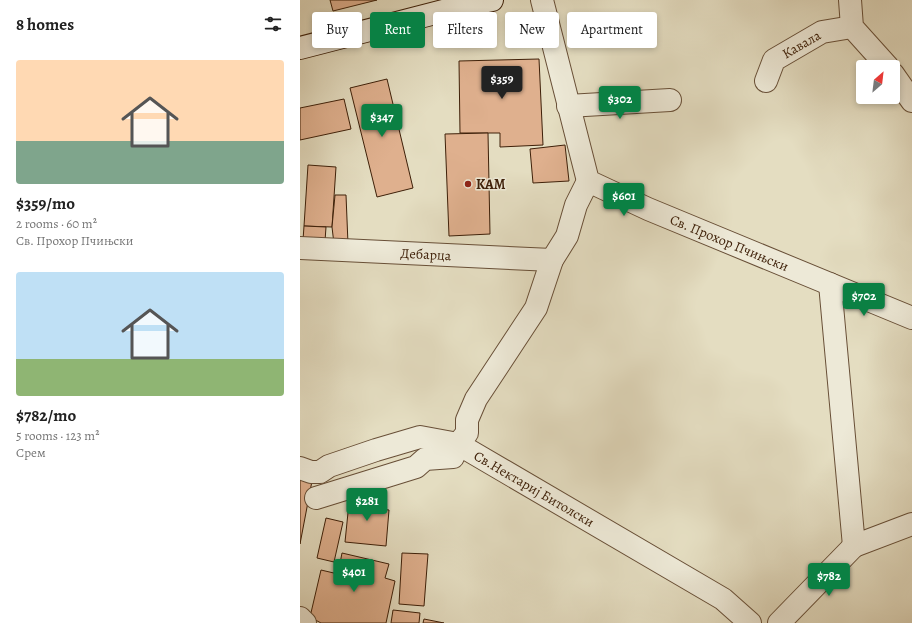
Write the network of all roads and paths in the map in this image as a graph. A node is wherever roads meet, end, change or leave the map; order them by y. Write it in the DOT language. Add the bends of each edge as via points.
graph roads {
  1 [pos="492,0"];
  2 [pos="542,0"];
  3 [pos="850,0"];
  4 [pos="852,27"];
  5 [pos="300,48"];
  6 [pos="882,60"];
  7 [pos="766,80"];
  8 [pos="900,84"];
  9 [pos="670,100"];
  10 [pos="912,101"];
  11 [pos="568,106"];
  12 [pos="588,181"];
  13 [pos="300,248"];
  14 [pos="552,260"];
  15 [pos="830,284"];
  16 [pos="912,318"];
  17 [pos="458,444"];
  18 [pos="300,468"];
  19 [pos="316,498"];
  20 [pos="912,524"];
  21 [pos="854,546"];
  22 [pos="300,618"];
  23 [pos="305,623"];
  24 [pos="750,623"];
  25 [pos="779,623"];
  1 -- 5 [label="street"];
  2 -- 11 [label="street"];
  3 -- 4 [label="street"];
  4 -- 6 [label="street"];
  4 -- 7 [label="street, Кавала" via="822,32 774,60"];
  8 -- 10 [label="street"];
  9 -- 11 [label="street"];
  11 -- 12 [label="street"];
  12 -- 14 [label="street" via="576,204 567,236"];
  12 -- 15 [label="street, Св. Прохор Пчињски" via="648,209"];
  13 -- 14 [label="street, Дебарца"];
  14 -- 17 [label="street" via="536,308 476,399 467,420 467,433"];
  15 -- 16 [label="street, Св. Прохор Пчињски"];
  15 -- 21 [label="street"];
  17 -- 18 [label="street, Св.Нектариј Битолски" via="420,437 329,466 320,472"];
  17 -- 19 [label="street" via="453,457 425,459 416,467"];
  17 -- 24 [label="street, Св.Нектариј Битолски" via="723,599"];
  20 -- 21 [label="street"];
  21 -- 25 [label="street"];
  22 -- 23 [label="street"];
}
